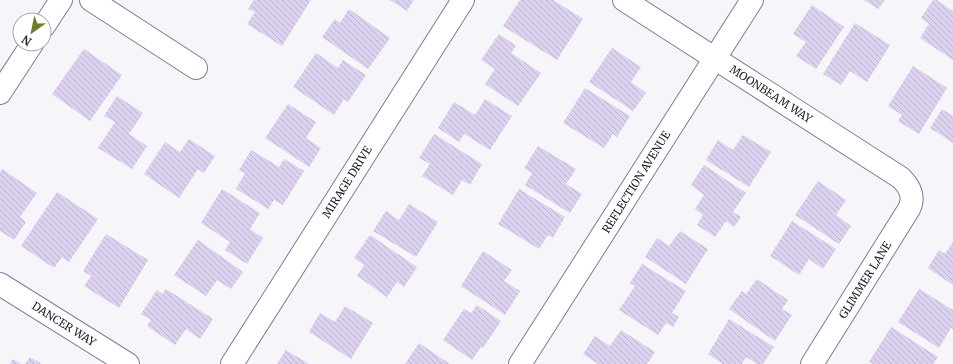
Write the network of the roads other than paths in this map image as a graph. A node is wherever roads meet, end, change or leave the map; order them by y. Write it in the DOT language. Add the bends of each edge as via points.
graph roads {
  1 [pos="61,0"];
  2 [pos="91,0"];
  3 [pos="463,0"];
  4 [pos="624,0"];
  5 [pos="752,0"];
  6 [pos="52,14"];
  7 [pos="27,52"];
  8 [pos="714,58"];
  9 [pos="196,68"];
  10 [pos="0,93"];
  11 [pos="912,193"];
  12 [pos="0,284"];
  13 [pos="128,364"];
  14 [pos="232,364"];
  15 [pos="520,364"];
  16 [pos="812,364"];
  1 -- 6 [label="street"];
  2 -- 9 [label="street"];
  3 -- 14 [label="street, MIRAGE DRIVE"];
  4 -- 8 [label="street, MOONBEAM WAY"];
  5 -- 8 [label="street, REFLECTION AVENUE"];
  7 -- 10 [label="street"];
  8 -- 11 [label="street, MOONBEAM WAY" via="901,178"];
  8 -- 15 [label="street, REFLECTION AVENUE"];
  11 -- 16 [label="street, GLIMMER LANE" via="912,204"];
  12 -- 13 [label="street, DANCER WAY"];
}
